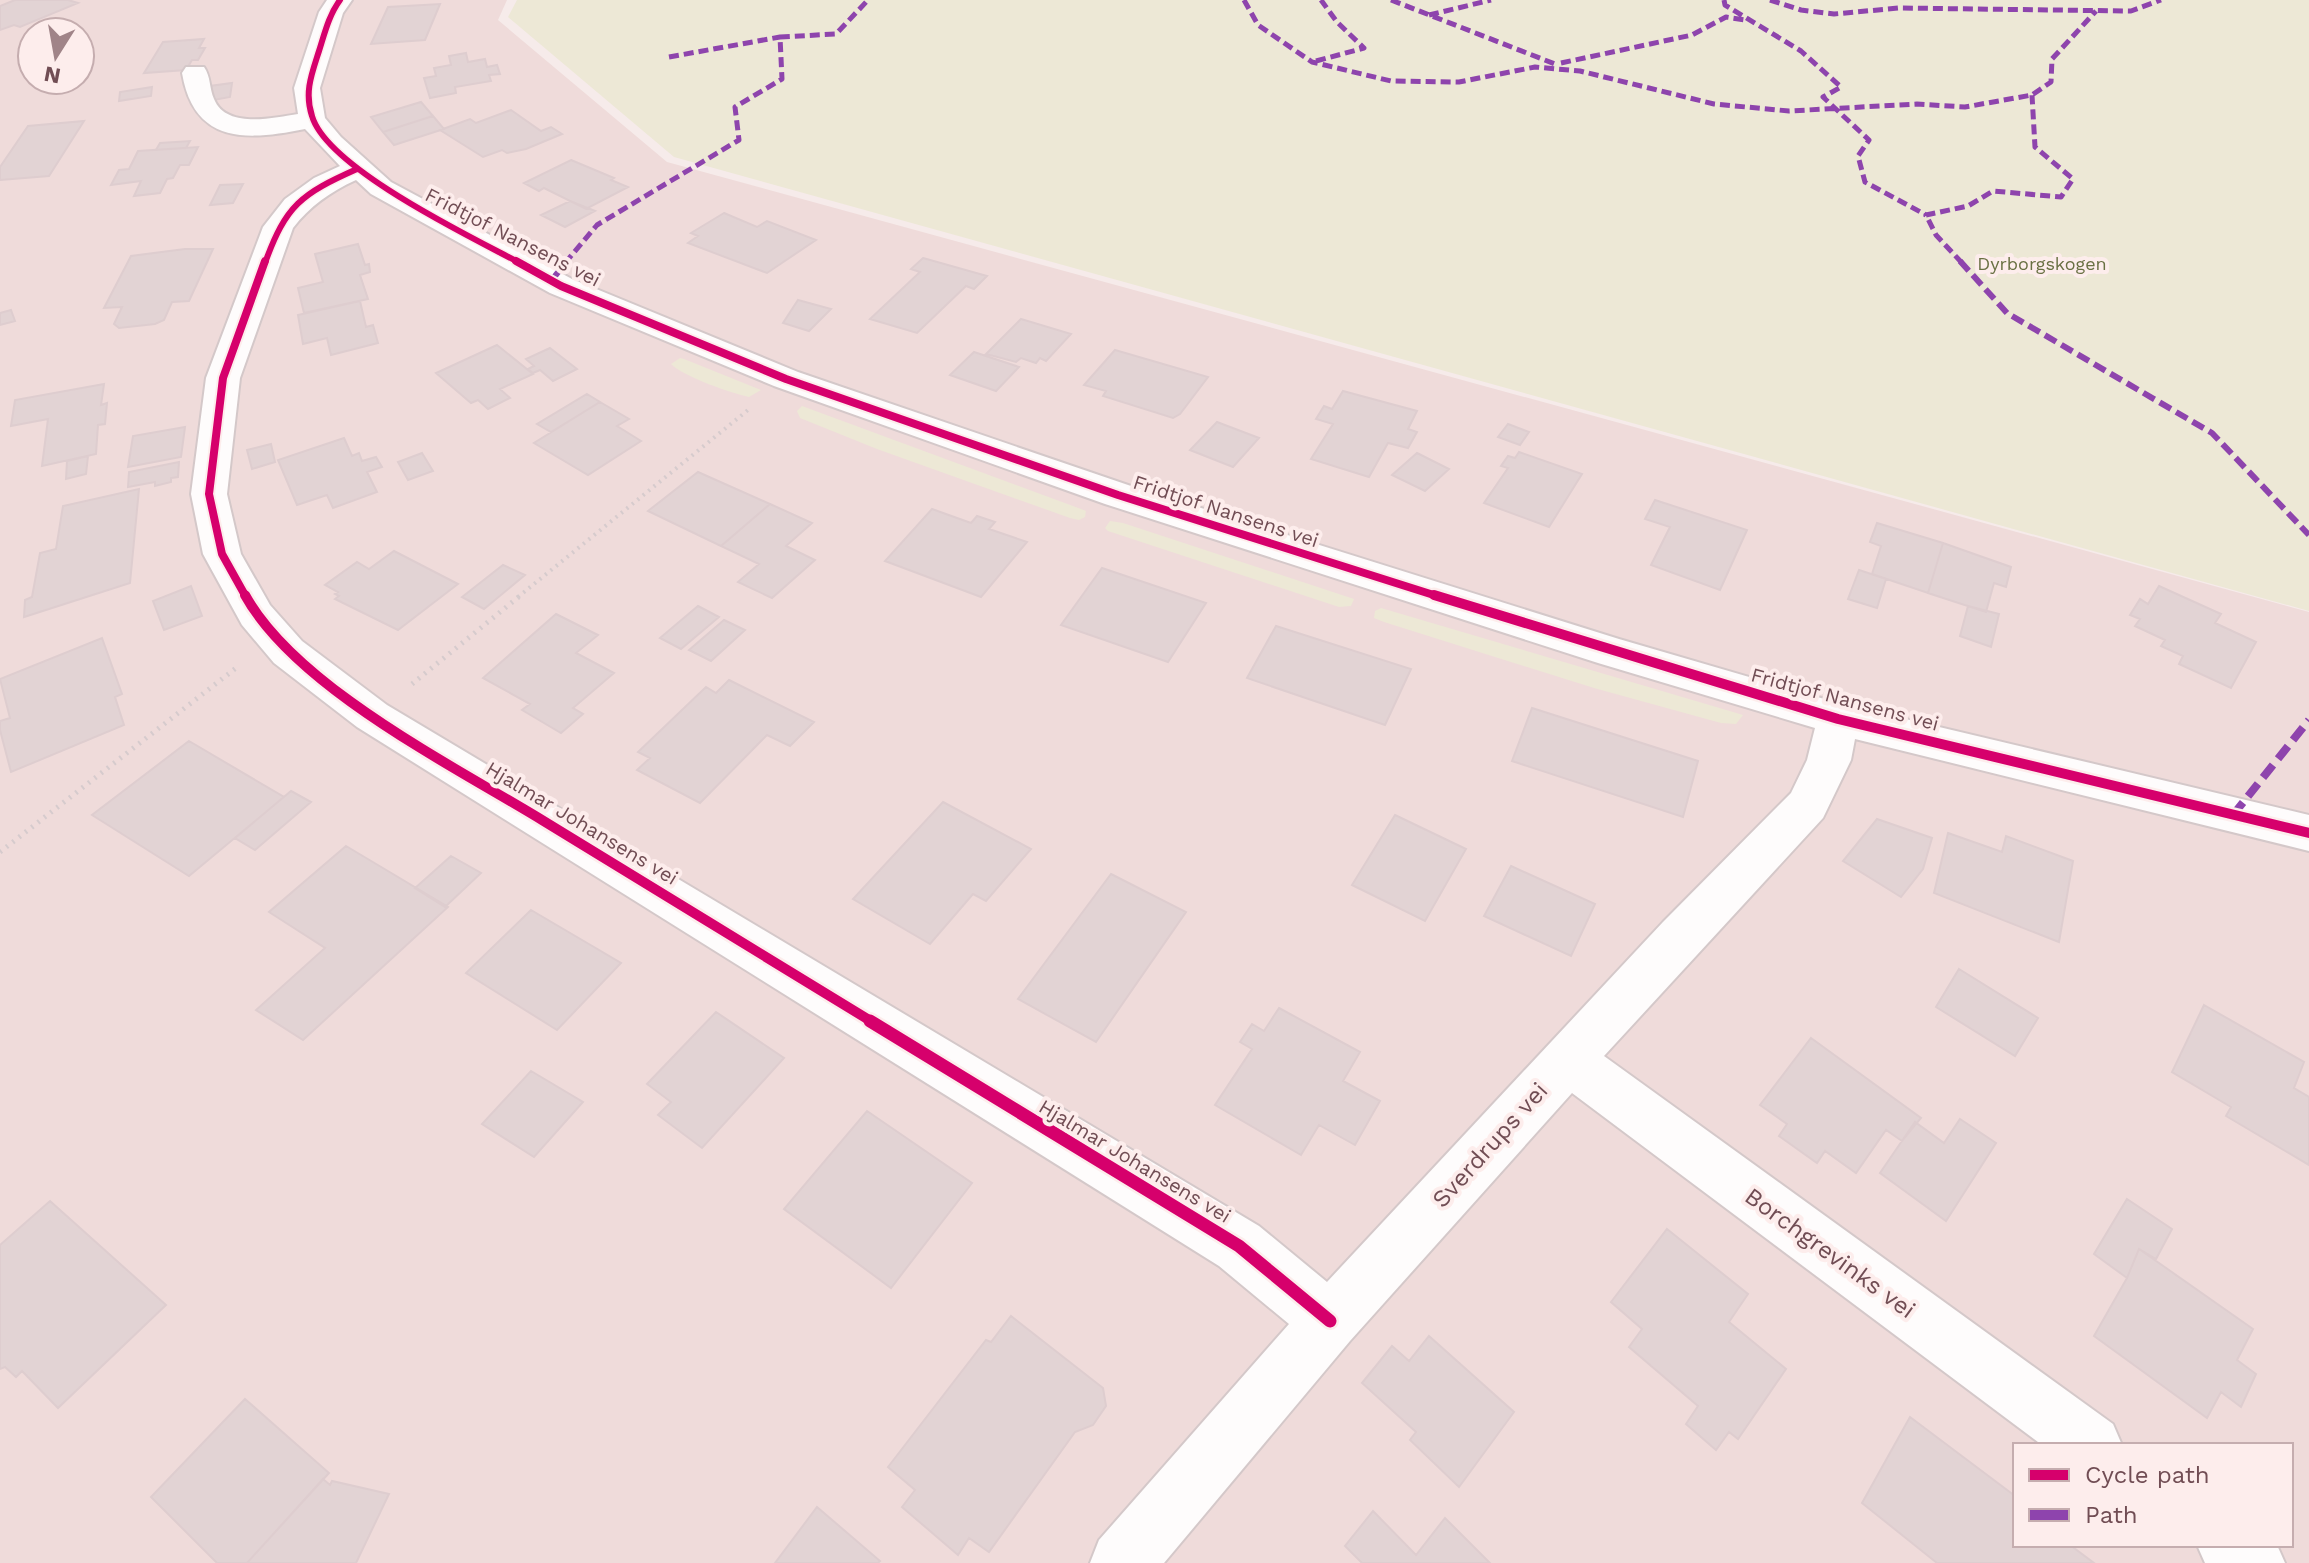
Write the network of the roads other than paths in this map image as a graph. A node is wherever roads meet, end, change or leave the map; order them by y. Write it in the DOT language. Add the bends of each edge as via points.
graph roads {
  1 [pos="340,0"];
  2 [pos="195,73"];
  3 [pos="312,119"];
  4 [pos="357,169"];
  5 [pos="1838,719"];
  6 [pos="2309,833"];
  7 [pos="1568,1060"];
  8 [pos="1330,1321"];
  9 [pos="2089,1443"];
  10 [pos="2232,1547"];
  11 [pos="1123,1563"];
  12 [pos="2253,1563"];
  1 -- 3 [label="street" via="331,12 307,88"];
  2 -- 3 [label="street" via="203,106 221,121 252,127"];
  3 -- 4 [label="street, Fridtjof Nansens vei"];
  4 -- 5 [label="street, Fridtjof Nansens vei" via="381,188 561,286 786,379 1179,516"];
  4 -- 8 [label="street, Hjalmar Johansens vei" via="295,205 278,227 223,378 209,494 230,572 275,638 372,716 1239,1246"];
  5 -- 6 [label="street, Fridtjof Nansens vei"];
  5 -- 7 [label="street, Sverdrups vei" via="1829,760 1807,805"];
  7 -- 8 [label="street, Sverdrups vei"];
  7 -- 9 [label="street, Borchgrevinks vei"];
  8 -- 11 [label="street, Sverdrups vei"];
  10 -- 12 [label="street"];
}
